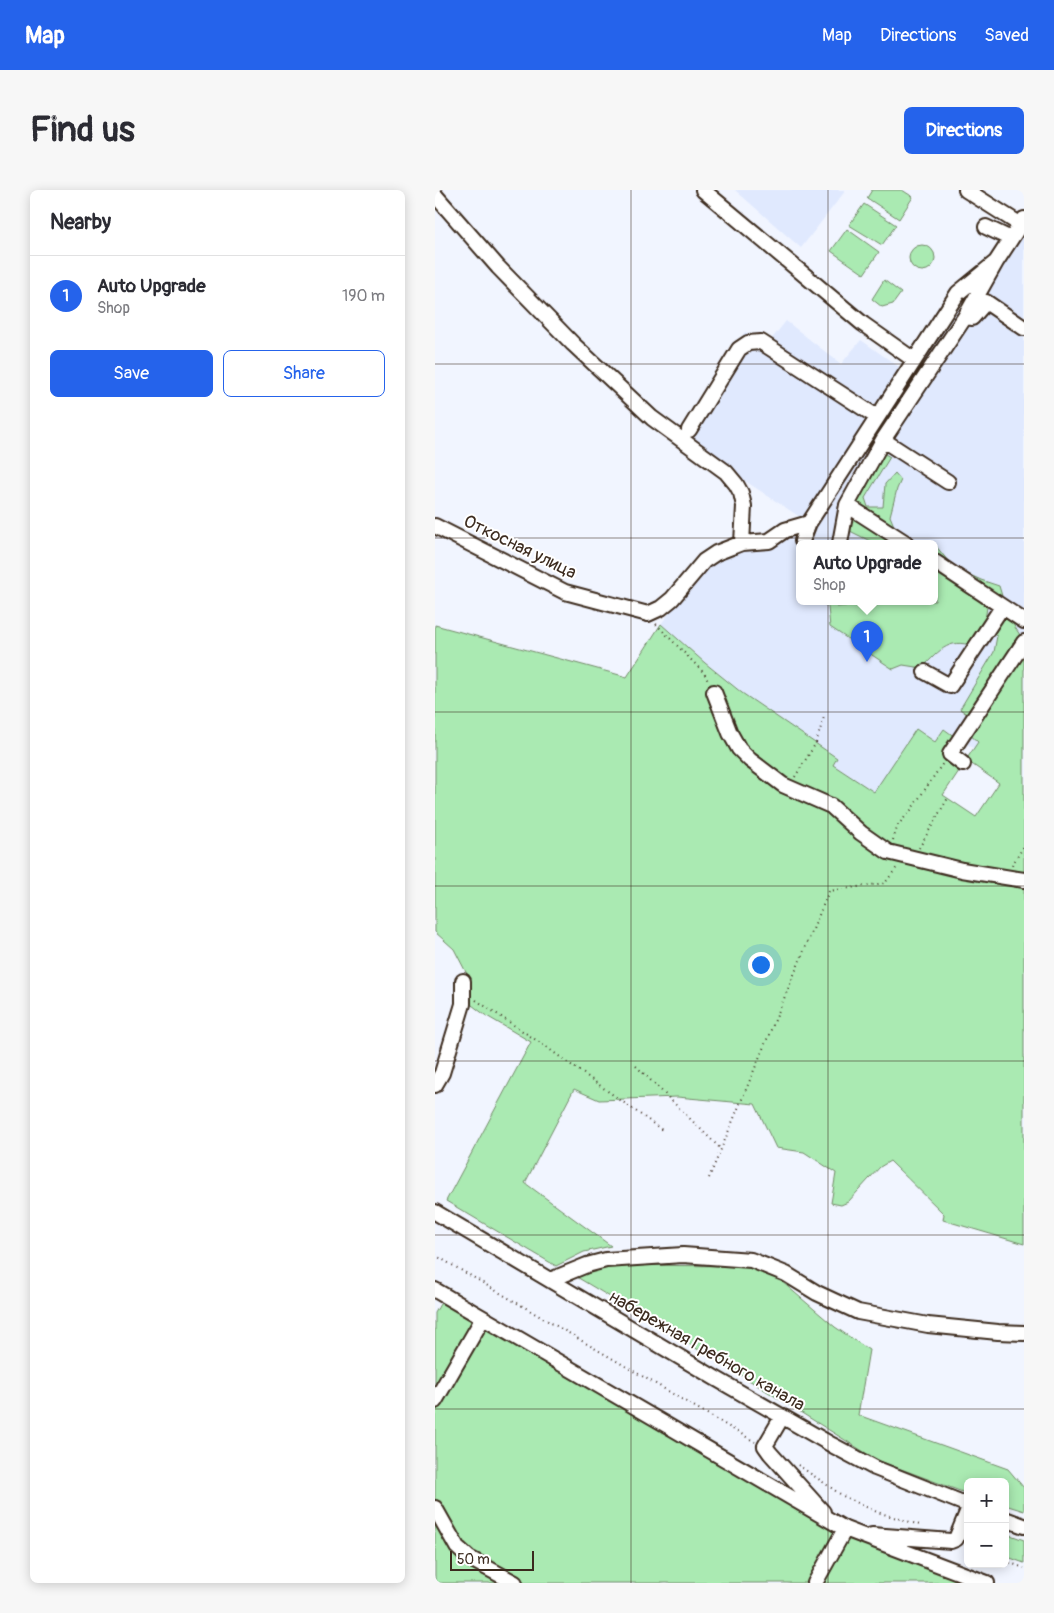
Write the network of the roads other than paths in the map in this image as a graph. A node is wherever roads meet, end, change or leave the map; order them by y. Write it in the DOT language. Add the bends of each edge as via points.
graph roads {
  1 [pos="703,190"];
  2 [pos="966,190"];
  3 [pos="435,195"];
  4 [pos="1022,222"];
  5 [pos="986,227"];
  6 [pos="1011,239"];
  7 [pos="997,262"];
  8 [pos="981,299"];
  9 [pos="1024,328"];
  10 [pos="914,360"];
  11 [pos="877,417"];
  12 [pos="689,430"];
  13 [pos="883,440"];
  14 [pos="948,482"];
  15 [pos="847,505"];
  16 [pos="809,523"];
  17 [pos="435,526"];
  18 [pos="802,540"];
  19 [pos="841,540"];
  20 [pos="900,540"];
  21 [pos="742,543"];
  22 [pos="938,564"];
  23 [pos="1002,607"];
  24 [pos="1023,618"];
  25 [pos="1024,642"];
  26 [pos="925,672"];
  27 [pos="714,692"];
  28 [pos="963,764"];
  29 [pos="1024,880"];
  30 [pos="463,986"];
  31 [pos="435,1085"];
  32 [pos="435,1212"];
  33 [pos="550,1280"];
  34 [pos="437,1295"];
  35 [pos="483,1318"];
  36 [pos="1024,1333"];
  37 [pos="435,1401"];
  38 [pos="782,1416"];
  39 [pos="964,1503"];
  40 [pos="435,1508"];
  41 [pos="964,1520"];
  42 [pos="1009,1520"];
  43 [pos="831,1521"];
  44 [pos="1024,1526"];
  45 [pos="845,1529"];
  46 [pos="864,1536"];
  47 [pos="515,1583"];
  48 [pos="815,1583"];
  49 [pos="987,1583"];
  1 -- 10 [label="street" via="863,324"];
  2 -- 4 [label="street"];
  3 -- 21 [label="street" via="498,267 573,344 652,418 726,472 736,484 744,506"];
  4 -- 6 [label="street"];
  5 -- 6 [label="street"];
  6 -- 7 [label="street"];
  7 -- 8 [label="street"];
  7 -- 10 [label="street" via="937,314"];
  8 -- 9 [label="street"];
  8 -- 13 [label="street" via="972,318 965,317"];
  10 -- 11 [label="street"];
  11 -- 12 [label="street" via="761,342 747,343 739,349"];
  11 -- 16 [label="street"];
  13 -- 14 [label="street"];
  13 -- 15 [label="street"];
  15 -- 19 [label="street"];
  15 -- 20 [label="street"];
  16 -- 18 [label="street"];
  16 -- 21 [label="street" via="785,530 769,541"];
  17 -- 21 [label="street, Откосная улица" via="565,592 648,614 672,599 705,561"];
  22 -- 23 [label="street"];
  23 -- 24 [label="street"];
  23 -- 26 [label="street" via="949,686"];
  25 -- 28 [label="street" via="950,754"];
  27 -- 29 [label="street" via="730,732 739,749 750,760 783,785 831,806 861,833 889,852 962,870"];
  30 -- 31 [label="street" via="463,1004 442,1073"];
  32 -- 33 [label="street, набережная Гребного канала"];
  33 -- 36 [label="street" via="606,1260 683,1255 751,1260 786,1274 858,1312 928,1325"];
  33 -- 38 [label="street, набережная Гребного канала"];
  34 -- 35 [label="street"];
  35 -- 37 [label="street"];
  35 -- 43 [label="street"];
  38 -- 39 [label="street, набережная Гребного канала" via="875,1468"];
  38 -- 43 [label="street" via="765,1446"];
  40 -- 47 [label="street" via="457,1547 469,1558"];
  41 -- 46 [label="street" via="956,1539 951,1541"];
  42 -- 44 [label="street"];
  43 -- 45 [label="street"];
  45 -- 46 [label="street"];
  45 -- 48 [label="street"];
  46 -- 49 [label="street"];
}
